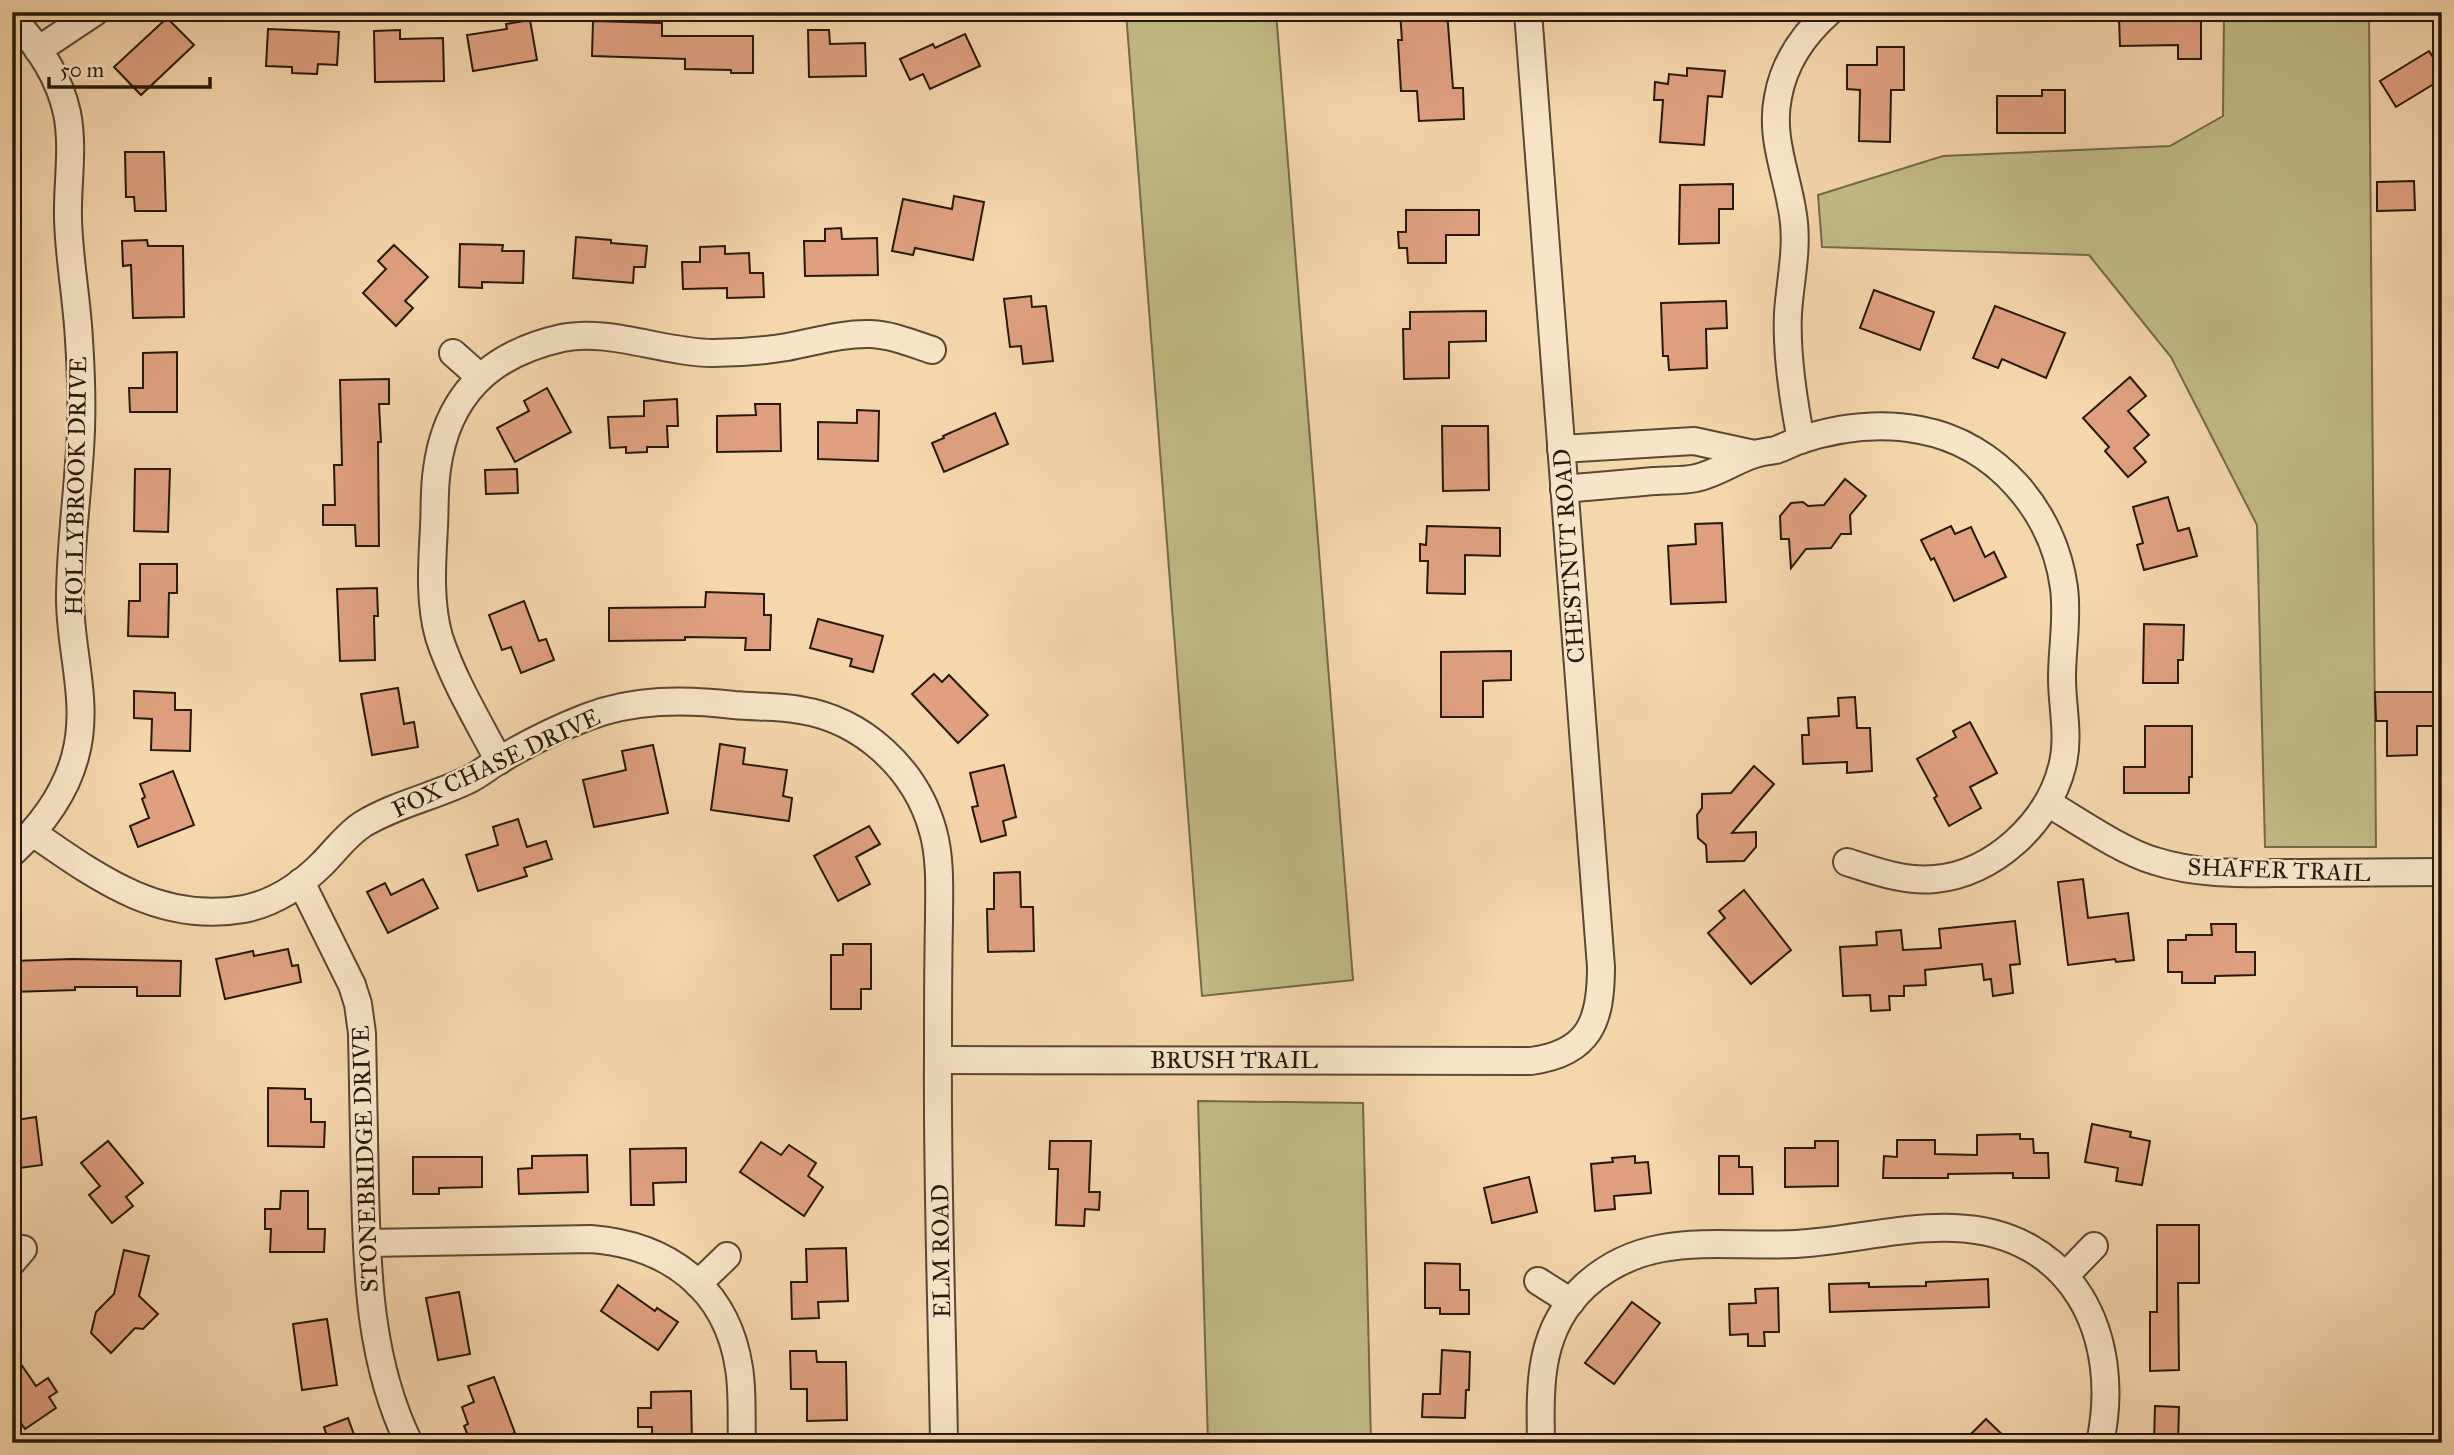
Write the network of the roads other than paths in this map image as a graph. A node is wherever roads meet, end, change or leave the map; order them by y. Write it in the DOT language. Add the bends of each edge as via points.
graph roads {
  1 [pos="94,12"];
  2 [pos="1528,12"];
  3 [pos="1829,12"];
  4 [pos="12,18"];
  5 [pos="38,50"];
  6 [pos="932,350"];
  7 [pos="453,353"];
  8 [pos="480,377"];
  9 [pos="1801,440"];
  10 [pos="1561,449"];
  11 [pos="1754,454"];
  12 [pos="1564,489"];
  13 [pos="499,761"];
  14 [pos="2048,803"];
  15 [pos="33,833"];
  16 [pos="12,853"];
  17 [pos="1847,862"];
  18 [pos="2442,872"];
  19 [pos="301,883"];
  20 [pos="938,1060"];
  21 [pos="1531,1061"];
  22 [pos="367,1243"];
  23 [pos="2094,1245"];
  24 [pos="727,1256"];
  25 [pos="2064,1276"];
  26 [pos="1538,1280"];
  27 [pos="698,1284"];
  28 [pos="1571,1302"];
  29 [pos="1541,1438"];
  30 [pos="409,1443"];
  31 [pos="742,1443"];
  32 [pos="944,1443"];
  33 [pos="2100,1443"];
  1 -- 5 [label="street"];
  2 -- 10 [label="street, CHESTNUT ROAD"];
  3 -- 9 [label="street" via="1802,39 1790,61 1776,114 1778,150 1794,225 1788,316 1793,400"];
  4 -- 5 [label="street, HOLLYBROOK DRIVE"];
  5 -- 15 [label="street, HOLLYBROOK DRIVE" via="62,95 70,138 68,219 79,340 81,429 70,598 81,693 75,757 53,805"];
  6 -- 8 [label="street" via="869,334 744,353 566,337 509,355"];
  7 -- 8 [label="street"];
  8 -- 13 [label="street" via="455,408 445,435 437,469 431,567 439,635"];
  9 -- 11 [label="street"];
  9 -- 14 [label="street" via="1866,426 1924,430 1959,443 1998,467 2037,512 2056,554 2065,609 2066,748"];
  10 -- 11 [label="street" via="1693,440"];
  10 -- 12 [label="street, CHESTNUT ROAD"];
  11 -- 12 [label="street" via="1697,478"];
  12 -- 21 [label="street, CHESTNUT ROAD" via="1601,990 1599,1010 1582,1039 1550,1058"];
  13 -- 19 [label="street, FOX CHASE DRIVE" via="474,778 360,826"];
  13 -- 20 [label="street, FOX CHASE DRIVE" via="589,716 657,701 697,700 799,710 848,725 875,743 912,783 934,833 939,867"];
  14 -- 17 [label="street" via="2005,851 1950,877 1916,880"];
  14 -- 18 [label="street, SHAFER TRAIL" via="2152,861 2180,868 2243,873"];
  15 -- 16 [label="street, HOLLYBROOK DRIVE"];
  15 -- 19 [label="street, FOX CHASE DRIVE" via="126,892 175,909 216,912 247,908 275,899"];
  19 -- 22 [label="street, STONEBRIDGE DRIVE" via="358,1004"];
  20 -- 21 [label="street, BRUSH TRAIL"];
  20 -- 32 [label="street, ELM ROAD"];
  22 -- 27 [label="street" via="618,1241 654,1253"];
  22 -- 30 [label="street, STONEBRIDGE DRIVE" via="373,1327 383,1378"];
  23 -- 25 [label="street"];
  24 -- 27 [label="street"];
  25 -- 28 [label="street" via="2052,1263 2008,1237 1930,1228 1798,1244 1701,1243 1646,1251 1604,1271"];
  25 -- 33 [label="street" via="2095,1323 2102,1350 2105,1407"];
  26 -- 28 [label="street"];
  27 -- 31 [label="street" via="731,1334 739,1368"];
  28 -- 29 [label="street" via="1542,1364"];
}
